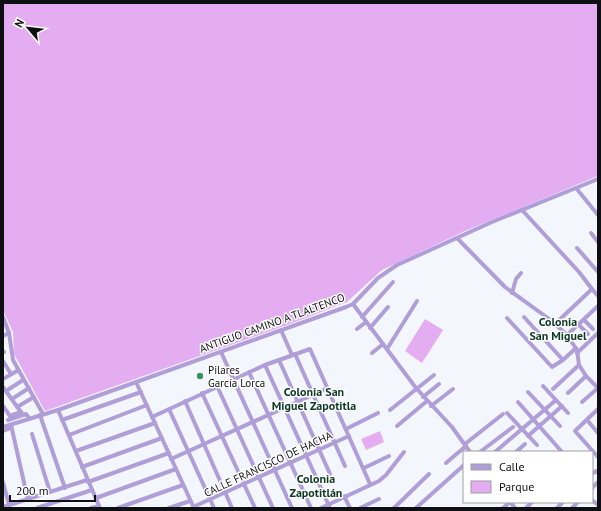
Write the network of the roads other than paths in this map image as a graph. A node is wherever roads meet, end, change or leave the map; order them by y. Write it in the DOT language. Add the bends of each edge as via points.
graph roads {
  1 [pos="598,179"];
  2 [pos="576,188"];
  3 [pos="522,210"];
  4 [pos="598,216"];
  5 [pos="591,233"];
  6 [pos="457,238"];
  7 [pos="598,242"];
  8 [pos="577,248"];
  9 [pos="598,272"];
  10 [pos="521,273"];
  11 [pos="393,282"];
  12 [pos="592,289"];
  13 [pos="512,293"];
  14 [pos="598,296"];
  15 [pos="417,301"];
  16 [pos="353,304"];
  17 [pos="598,306"];
  18 [pos="388,307"];
  19 [pos="3,317"];
  20 [pos="362,317"];
  21 [pos="524,317"];
  22 [pos="507,318"];
  23 [pos="584,320"];
  24 [pos="366,322"];
  25 [pos="555,324"];
  26 [pos="578,325"];
  27 [pos="370,328"];
  28 [pos="357,329"];
  29 [pos="593,329"];
  30 [pos="281,330"];
  31 [pos="9,333"];
  32 [pos="598,333"];
  33 [pos="588,334"];
  34 [pos="3,335"];
  35 [pos="567,335"];
  36 [pos="383,344"];
  37 [pos="576,348"];
  38 [pos="387,349"];
  39 [pos="221,352"];
  40 [pos="372,353"];
  41 [pos="577,353"];
  42 [pos="294,354"];
  43 [pos="279,360"];
  44 [pos="562,360"];
  45 [pos="3,361"];
  46 [pos="265,365"];
  47 [pos="579,365"];
  48 [pos="18,371"];
  49 [pos="249,372"];
  50 [pos="11,374"];
  51 [pos="434,374"];
  52 [pos="586,376"];
  53 [pos="3,379"];
  54 [pos="233,379"];
  55 [pos="23,380"];
  56 [pos="136,382"];
  57 [pos="438,384"];
  58 [pos="217,386"];
  59 [pos="543,386"];
  60 [pos="29,388"];
  61 [pos="328,388"];
  62 [pos="416,388"];
  63 [pos="598,388"];
  64 [pos="4,389"];
  65 [pos="453,389"];
  66 [pos="553,389"];
  67 [pos="141,392"];
  68 [pos="528,392"];
  69 [pos="568,392"];
  70 [pos="202,393"];
  71 [pos="314,394"];
  72 [pos="423,396"];
  73 [pos="34,397"];
  74 [pos="12,399"];
  75 [pos="556,400"];
  76 [pos="185,401"];
  77 [pos="427,401"];
  78 [pos="297,402"];
  79 [pos="518,402"];
  80 [pos="582,402"];
  81 [pos="147,405"];
  82 [pos="3,406"];
  83 [pos="431,406"];
  84 [pos="562,406"];
  85 [pos="18,407"];
  86 [pos="284,408"];
  87 [pos="169,409"];
  88 [pos="598,409"];
  89 [pos="58,410"];
  90 [pos="390,410"];
  91 [pos="545,411"];
  92 [pos="22,413"];
  93 [pos="378,413"];
  94 [pos="568,413"];
  95 [pos="41,415"];
  96 [pos="269,415"];
  97 [pos="551,416"];
  98 [pos="152,417"];
  99 [pos="29,418"];
  100 [pos="62,420"];
  101 [pos="534,420"];
  102 [pos="586,420"];
  103 [pos="253,422"];
  104 [pos="155,423"];
  105 [pos="10,424"];
  106 [pos="397,426"];
  107 [pos="513,426"];
  108 [pos="539,426"];
  109 [pos="560,426"];
  110 [pos="3,427"];
  111 [pos="237,429"];
  112 [pos="346,429"];
  113 [pos="523,430"];
  114 [pos="3,431"];
  115 [pos="598,433"];
  116 [pos="32,434"];
  117 [pos="69,435"];
  118 [pos="222,436"];
  119 [pos="349,436"];
  120 [pos="528,436"];
  121 [pos="162,438"];
  122 [pos="334,443"];
  123 [pos="525,444"];
  124 [pos="203,445"];
  125 [pos="466,445"];
  126 [pos="537,445"];
  127 [pos="319,450"];
  128 [pos="76,451"];
  129 [pos="469,451"];
  130 [pos="481,451"];
  131 [pos="496,451"];
  132 [pos="517,451"];
  133 [pos="561,451"];
  134 [pos="593,451"];
  135 [pos="188,452"];
  136 [pos="404,452"];
  137 [pos="169,453"];
  138 [pos="307,455"];
  139 [pos="389,456"];
  140 [pos="171,459"];
  141 [pos="291,463"];
  142 [pos="446,464"];
  143 [pos="345,466"];
  144 [pos="463,466"];
  145 [pos="82,467"];
  146 [pos="364,468"];
  147 [pos="176,469"];
  148 [pos="274,470"];
  149 [pos="330,474"];
  150 [pos="429,474"];
  151 [pos="259,478"];
  152 [pos="88,481"];
  153 [pos="3,482"];
  154 [pos="183,484"];
  155 [pos="370,484"];
  156 [pos="244,485"];
  157 [pos="66,488"];
  158 [pos="92,490"];
  159 [pos="50,492"];
  160 [pos="226,493"];
  161 [pos="344,496"];
  162 [pos="96,498"];
  163 [pos="379,499"];
  164 [pos="28,500"];
  165 [pos="190,500"];
  166 [pos="210,500"];
  167 [pos="562,503"];
  168 [pos="9,505"];
  169 [pos="329,506"];
  170 [pos="3,507"];
  171 [pos="100,507"];
  172 [pos="194,507"];
  173 [pos="37,508"];
  174 [pos="91,508"];
  175 [pos="118,508"];
  176 [pos="169,508"];
  177 [pos="214,508"];
  178 [pos="232,508"];
  179 [pos="254,508"];
  180 [pos="273,508"];
  181 [pos="292,508"];
  182 [pos="312,508"];
  183 [pos="320,508"];
  184 [pos="350,508"];
  185 [pos="360,508"];
  186 [pos="394,508"];
  187 [pos="416,508"];
  188 [pos="557,508"];
  1 -- 2 [label="street, ANTIGUO CAMINO A TLALTENCO"];
  2 -- 3 [label="street, ANTIGUO CAMINO A TLALTENCO"];
  2 -- 4 [label="street"];
  3 -- 6 [label="street, ANTIGUO CAMINO A TLALTENCO"];
  3 -- 12 [label="street"];
  5 -- 7 [label="street"];
  6 -- 13 [label="street" via="488,272"];
  6 -- 16 [label="street, ANTIGUO CAMINO A TLALTENCO" via="386,272"];
  8 -- 9 [label="street"];
  10 -- 13 [label="street" via="516,279"];
  11 -- 20 [label="street"];
  12 -- 14 [label="street"];
  12 -- 25 [label="street"];
  13 -- 25 [label="street"];
  15 -- 38 [label="street"];
  16 -- 20 [label="street"];
  16 -- 30 [label="street, ANTIGUO CAMINO A TLALTENCO"];
  17 -- 23 [label="street"];
  18 -- 27 [label="street"];
  19 -- 31 [label="street"];
  20 -- 24 [label="street"];
  21 -- 44 [label="street"];
  22 -- 44 [label="street" via="552,367"];
  23 -- 26 [label="street"];
  23 -- 29 [label="street"];
  24 -- 27 [label="street"];
  24 -- 28 [label="street"];
  25 -- 35 [label="street"];
  26 -- 33 [label="street"];
  26 -- 35 [label="street"];
  27 -- 36 [label="street"];
  30 -- 39 [label="street, ANTIGUO CAMINO A TLALTENCO"];
  30 -- 42 [label="street"];
  31 -- 34 [label="street"];
  31 -- 48 [label="street" via="11,354"];
  32 -- 41 [label="street"];
  35 -- 37 [label="street"];
  36 -- 38 [label="street"];
  36 -- 40 [label="street"];
  37 -- 41 [label="street"];
  37 -- 44 [label="street"];
  38 -- 62 [label="street"];
  39 -- 54 [label="street"];
  39 -- 56 [label="street, ANTIGUO CAMINO A TLALTENCO"];
  41 -- 47 [label="street"];
  42 -- 43 [label="street"];
  42 -- 61 [label="street" via="310,348"];
  42 -- 71 [label="street"];
  43 -- 46 [label="street"];
  43 -- 78 [label="street"];
  45 -- 50 [label="street"];
  46 -- 49 [label="street"];
  46 -- 86 [label="street"];
  47 -- 52 [label="street"];
  47 -- 66 [label="street"];
  48 -- 50 [label="street"];
  48 -- 55 [label="street"];
  49 -- 54 [label="street"];
  49 -- 96 [label="street"];
  50 -- 53 [label="street"];
  51 -- 62 [label="street"];
  52 -- 63 [label="street"];
  52 -- 69 [label="street"];
  54 -- 58 [label="street"];
  54 -- 103 [label="street"];
  55 -- 60 [label="street"];
  55 -- 64 [label="street"];
  56 -- 67 [label="street"];
  56 -- 89 [label="street, ANTIGUO CAMINO A TLALTENCO"];
  57 -- 72 [label="street"];
  58 -- 70 [label="street"];
  58 -- 111 [label="street"];
  59 -- 75 [label="street"];
  60 -- 73 [label="street"];
  60 -- 74 [label="street"];
  61 -- 71 [label="street"];
  61 -- 112 [label="street"];
  62 -- 72 [label="street"];
  62 -- 90 [label="street"];
  63 -- 80 [label="street"];
  64 -- 74 [label="street"];
  65 -- 83 [label="street"];
  67 -- 81 [label="street"];
  67 -- 100 [label="street"];
  68 -- 91 [label="street"];
  70 -- 76 [label="street"];
  70 -- 118 [label="street"];
  71 -- 78 [label="street"];
  71 -- 122 [label="street"];
  72 -- 77 [label="street"];
  73 -- 85 [label="street"];
  73 -- 95 [label="street"];
  74 -- 85 [label="street"];
  75 -- 84 [label="street"];
  75 -- 91 [label="street"];
  76 -- 87 [label="street"];
  76 -- 124 [label="street"];
  77 -- 83 [label="street"];
  77 -- 106 [label="street"];
  78 -- 86 [label="street"];
  78 -- 127 [label="street"];
  79 -- 101 [label="street"];
  81 -- 98 [label="street"];
  81 -- 117 [label="street"];
  82 -- 92 [label="street" via="10,416"];
  83 -- 125 [label="street"];
  84 -- 94 [label="street"];
  84 -- 97 [label="street"];
  85 -- 92 [label="street"];
  86 -- 96 [label="street"];
  86 -- 138 [label="street"];
  87 -- 98 [label="street"];
  87 -- 135 [label="street"];
  88 -- 102 [label="street"];
  89 -- 95 [label="street, ANTIGUO CAMINO A TLALTENCO"];
  89 -- 100 [label="street"];
  91 -- 97 [label="street"];
  91 -- 101 [label="street"];
  92 -- 99 [label="street" via="28,414"];
  92 -- 105 [label="street"];
  93 -- 112 [label="street"];
  95 -- 99 [label="street, ANTIGUO CAMINO A TLALTENCO"];
  95 -- 157 [label="street"];
  96 -- 103 [label="street"];
  96 -- 141 [label="street"];
  97 -- 108 [label="street"];
  97 -- 109 [label="street"];
  98 -- 104 [label="street"];
  99 -- 105 [label="street, ANTIGUO CAMINO A TLALTENCO"];
  100 -- 117 [label="street"];
  101 -- 108 [label="street"];
  101 -- 113 [label="street"];
  102 -- 115 [label="street"];
  102 -- 134 [label="street" via="575,431"];
  103 -- 111 [label="street"];
  103 -- 148 [label="street"];
  104 -- 121 [label="street"];
  104 -- 128 [label="street"];
  105 -- 110 [label="street, ANTIGUO CAMINO A TLALTENCO"];
  105 -- 114 [label="street"];
  105 -- 164 [label="street"];
  107 -- 130 [label="street"];
  108 -- 120 [label="street"];
  108 -- 133 [label="street"];
  111 -- 118 [label="street"];
  111 -- 151 [label="street"];
  112 -- 119 [label="street"];
  113 -- 120 [label="street"];
  113 -- 125 [label="street" via="505,413"];
  113 -- 131 [label="street"];
  116 -- 159 [label="street"];
  117 -- 128 [label="street"];
  118 -- 124 [label="street"];
  118 -- 156 [label="street"];
  119 -- 122 [label="street, CALLE FRANCISCO DE HACHA"];
  119 -- 146 [label="street"];
  120 -- 126 [label="street"];
  121 -- 137 [label="street"];
  121 -- 145 [label="street"];
  122 -- 127 [label="street, CALLE FRANCISCO DE HACHA"];
  122 -- 143 [label="street"];
  123 -- 132 [label="street"];
  124 -- 135 [label="street"];
  124 -- 160 [label="street"];
  125 -- 129 [label="street"];
  125 -- 142 [label="street"];
  127 -- 138 [label="street, CALLE FRANCISCO DE HACHA"];
  127 -- 149 [label="street"];
  128 -- 145 [label="street"];
  135 -- 140 [label="street"];
  135 -- 166 [label="street"];
  136 -- 155 [label="street" via="386,475"];
  137 -- 140 [label="street"];
  137 -- 152 [label="street"];
  138 -- 141 [label="street, CALLE FRANCISCO DE HACHA"];
  138 -- 169 [label="street"];
  139 -- 146 [label="street"];
  140 -- 147 [label="street"];
  141 -- 148 [label="street, CALLE FRANCISCO DE HACHA"];
  141 -- 182 [label="street"];
  144 -- 187 [label="street"];
  145 -- 152 [label="street"];
  146 -- 155 [label="street"];
  147 -- 154 [label="street"];
  147 -- 162 [label="street"];
  148 -- 151 [label="street, CALLE FRANCISCO DE HACHA"];
  148 -- 181 [label="street"];
  150 -- 186 [label="street"];
  151 -- 156 [label="street, CALLE FRANCISCO DE HACHA"];
  151 -- 180 [label="street"];
  152 -- 157 [label="street"];
  152 -- 158 [label="street"];
  153 -- 168 [label="street"];
  154 -- 165 [label="street"];
  154 -- 175 [label="street"];
  155 -- 161 [label="street"];
  156 -- 160 [label="street, CALLE FRANCISCO DE HACHA"];
  156 -- 179 [label="street"];
  157 -- 159 [label="street"];
  158 -- 162 [label="street"];
  158 -- 173 [label="street"];
  159 -- 164 [label="street"];
  160 -- 166 [label="street, CALLE FRANCISCO DE HACHA"];
  160 -- 178 [label="street"];
  161 -- 169 [label="street"];
  161 -- 184 [label="street"];
  162 -- 171 [label="street"];
  163 -- 185 [label="street"];
  164 -- 168 [label="street"];
  165 -- 172 [label="street"];
  165 -- 176 [label="street"];
  166 -- 172 [label="street, CALLE FRANCISCO DE HACHA"];
  166 -- 177 [label="street"];
  167 -- 188 [label="street"];
  168 -- 170 [label="street"];
  169 -- 183 [label="street"];
  171 -- 174 [label="street"];
}
